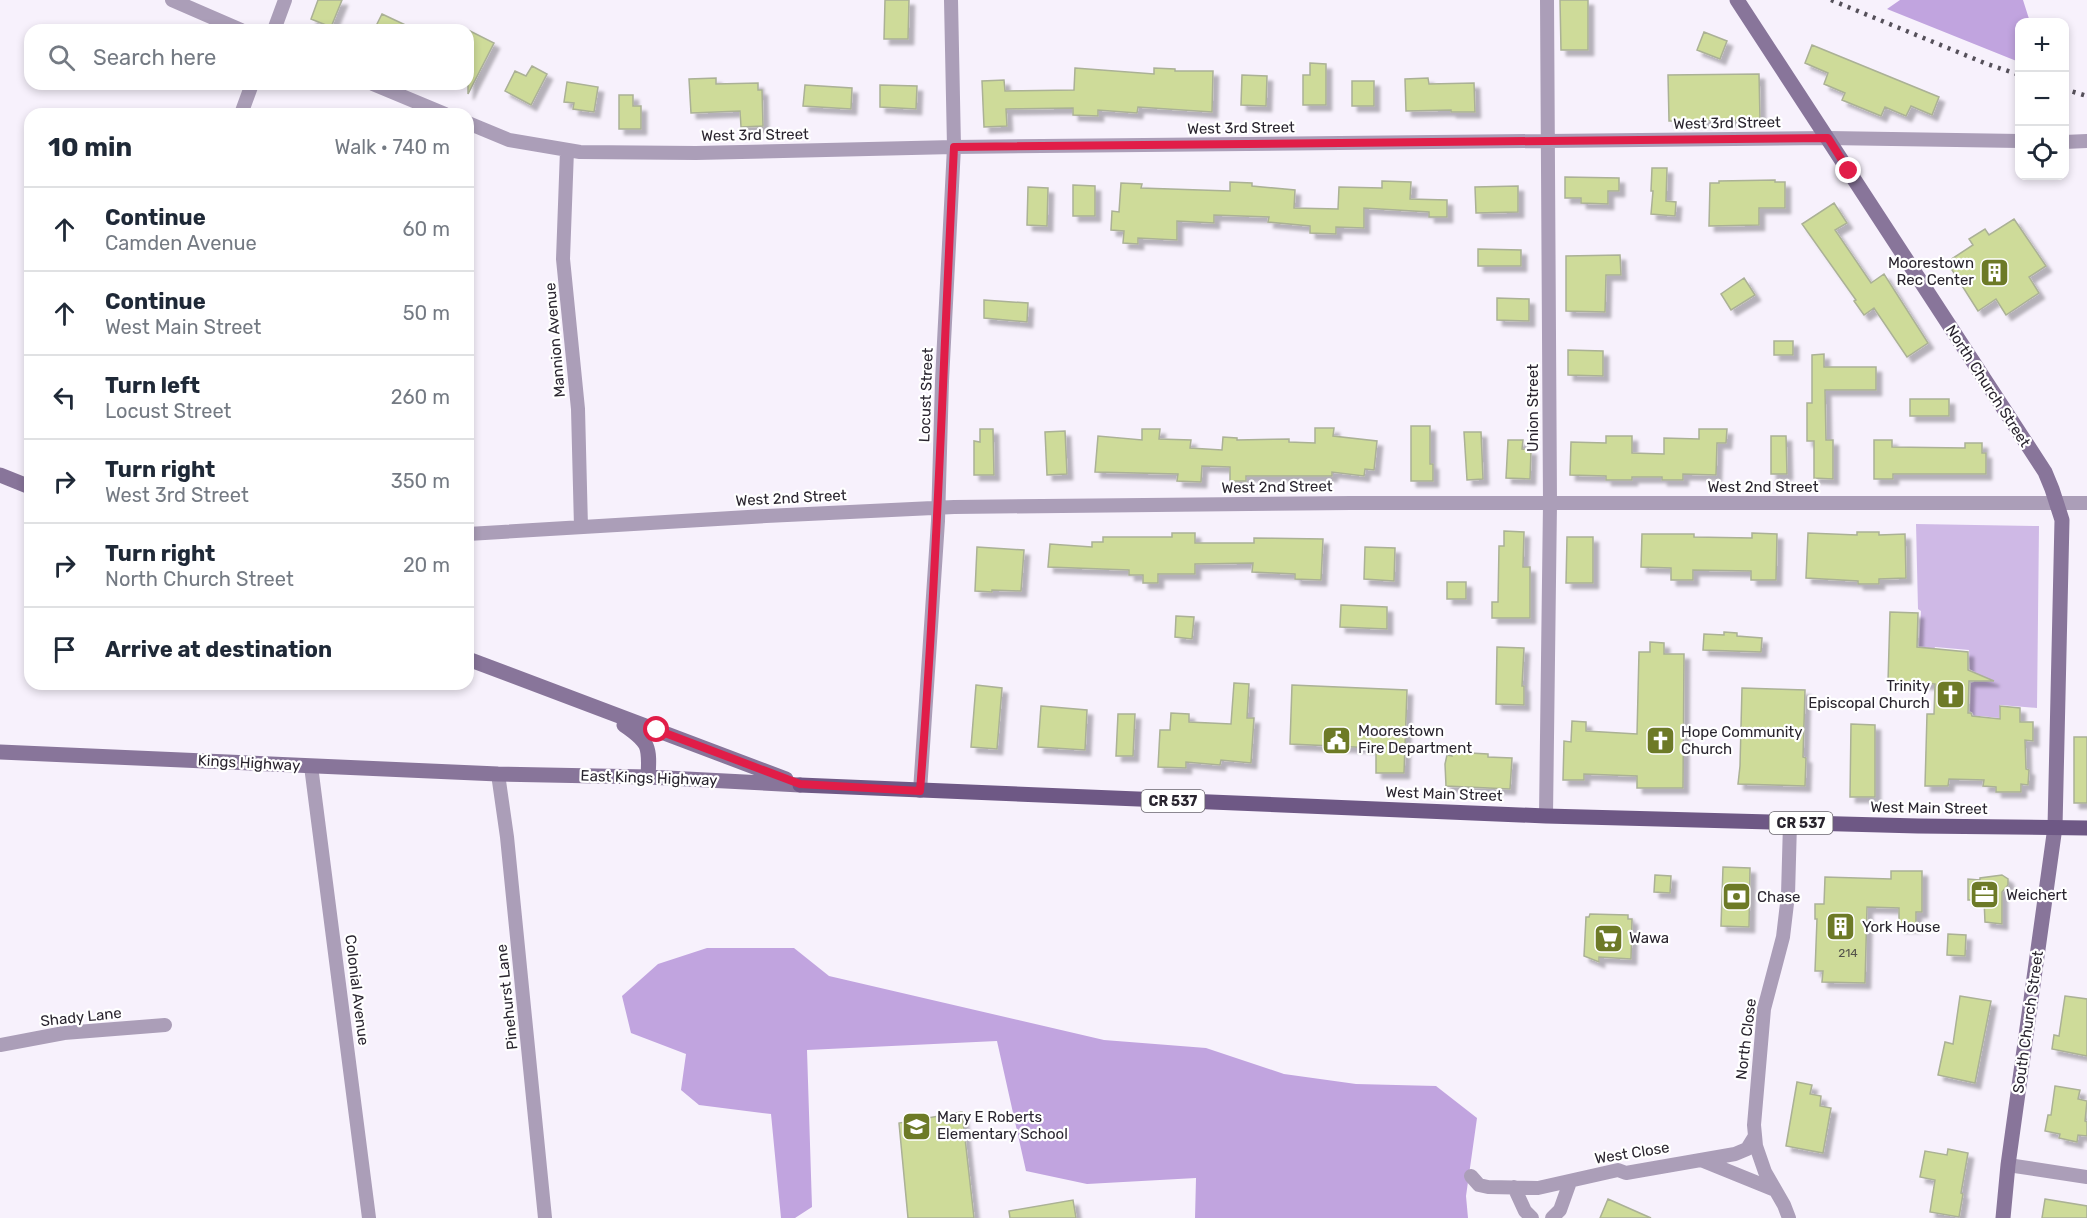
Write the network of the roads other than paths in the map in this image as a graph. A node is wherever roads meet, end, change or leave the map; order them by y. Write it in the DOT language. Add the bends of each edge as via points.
graph roads {
  1 [pos="172,0"];
  2 [pos="285,0"];
  3 [pos="951,0"];
  4 [pos="1547,0"];
  5 [pos="1737,0"];
  6 [pos="227,24"];
  7 [pos="276,24"];
  8 [pos="250,90"];
  9 [pos="388,90"];
  10 [pos="243,108"];
  11 [pos="431,108"];
  12 [pos="474,125"];
  13 [pos="1828,138"];
  14 [pos="1548,141"];
  15 [pos="2015,141"];
  16 [pos="2087,141"];
  17 [pos="2069,142"];
  18 [pos="954,147"];
  19 [pos="567,150"];
  20 [pos="0,475"];
  21 [pos="24,485"];
  22 [pos="1550,503"];
  23 [pos="2087,503"];
  24 [pos="2058,504"];
  25 [pos="939,508"];
  26 [pos="581,527"];
  27 [pos="474,534"];
  28 [pos="474,661"];
  29 [pos="605,712"];
  30 [pos="0,752"];
  31 [pos="311,766"];
  32 [pos="498,774"];
  33 [pos="648,777"];
  34 [pos="800,784"];
  35 [pos="920,791"];
  36 [pos="1546,816"];
  37 [pos="1790,823"];
  38 [pos="2055,827"];
  39 [pos="2087,828"];
  40 [pos="165,1025"];
  41 [pos="0,1045"];
  42 [pos="1755,1137"];
  43 [pos="1699,1160"];
  44 [pos="2008,1165"];
  45 [pos="1471,1176"];
  46 [pos="2087,1177"];
  47 [pos="1570,1182"];
  48 [pos="1514,1188"];
  49 [pos="1776,1190"];
  50 [pos="369,1218"];
  51 [pos="545,1218"];
  52 [pos="1532,1218"];
  53 [pos="1552,1218"];
  54 [pos="1789,1218"];
  55 [pos="2002,1218"];
  1 -- 6 [label="street"];
  2 -- 7 [label="street"];
  3 -- 18 [label="street, Locust Street"];
  4 -- 14 [label="street, Union Street"];
  5 -- 13 [label="main road, North Church Street"];
  8 -- 10 [label="street"];
  9 -- 11 [label="street"];
  12 -- 19 [label="street, West 3rd Street" via="509,140"];
  13 -- 14 [label="street, West 3rd Street"];
  13 -- 15 [label="street, West 3rd Street"];
  13 -- 24 [label="main road, North Church Street" via="2045,472"];
  14 -- 18 [label="street, West 3rd Street"];
  14 -- 22 [label="street, Union Street"];
  16 -- 17 [label="street"];
  18 -- 19 [label="street, West 3rd Street" via="696,153"];
  18 -- 25 [label="street, Locust Street"];
  19 -- 26 [label="street, Mannion Avenue" via="564,259 578,409"];
  20 -- 21 [label="main road"];
  22 -- 24 [label="street, West 2nd Street"];
  22 -- 25 [label="street, West 2nd Street"];
  22 -- 36 [label="street, Union Street"];
  23 -- 24 [label="street, West 2nd Street"];
  24 -- 38 [label="main road, North Church Street" via="2062,527"];
  25 -- 26 [label="street, West 2nd Street"];
  25 -- 35 [label="street, Locust Street"];
  26 -- 27 [label="street, West 2nd Street"];
  28 -- 29 [label="main road, CR 537"];
  29 -- 33 [label="main road, CR 537" via="642,737 649,758"];
  29 -- 34 [label="main road, CR 537"];
  30 -- 31 [label="main road, Kings Highway"];
  31 -- 32 [label="main road, Kings Highway"];
  31 -- 50 [label="street, Colonial Avenue"];
  32 -- 33 [label="main road, East Kings Highway"];
  32 -- 51 [label="street, Pinehurst Lane"];
  33 -- 34 [label="main road, East Kings Highway / CR 537"];
  34 -- 35 [label="main road, West Main Street / CR 537"];
  35 -- 36 [label="main road, West Main Street / CR 537"];
  36 -- 37 [label="main road, West Main Street / CR 537"];
  37 -- 38 [label="main road, West Main Street / CR 537"];
  37 -- 42 [label="street, North Close" via="1788,895 1780,952 1764,1009"];
  38 -- 39 [label="main road, West Main Street / CR 537"];
  38 -- 44 [label="main road, South Church Street"];
  40 -- 41 [label="street, Shady Lane" via="64,1033"];
  42 -- 43 [label="street, West Close" via="1747,1149 1735,1154"];
  42 -- 49 [label="street, North Close" via="1765,1172"];
  43 -- 47 [label="street, West Close" via="1626,1173 1618,1170"];
  43 -- 49 [label="street"];
  44 -- 46 [label="street"];
  44 -- 55 [label="main road, South Church Street"];
  45 -- 48 [label="street, West Close" via="1479,1185"];
  47 -- 48 [label="street, West Close"];
  47 -- 53 [label="street" via="1560,1210"];
  48 -- 52 [label="street"];
  49 -- 54 [label="street, North Close"];
}
